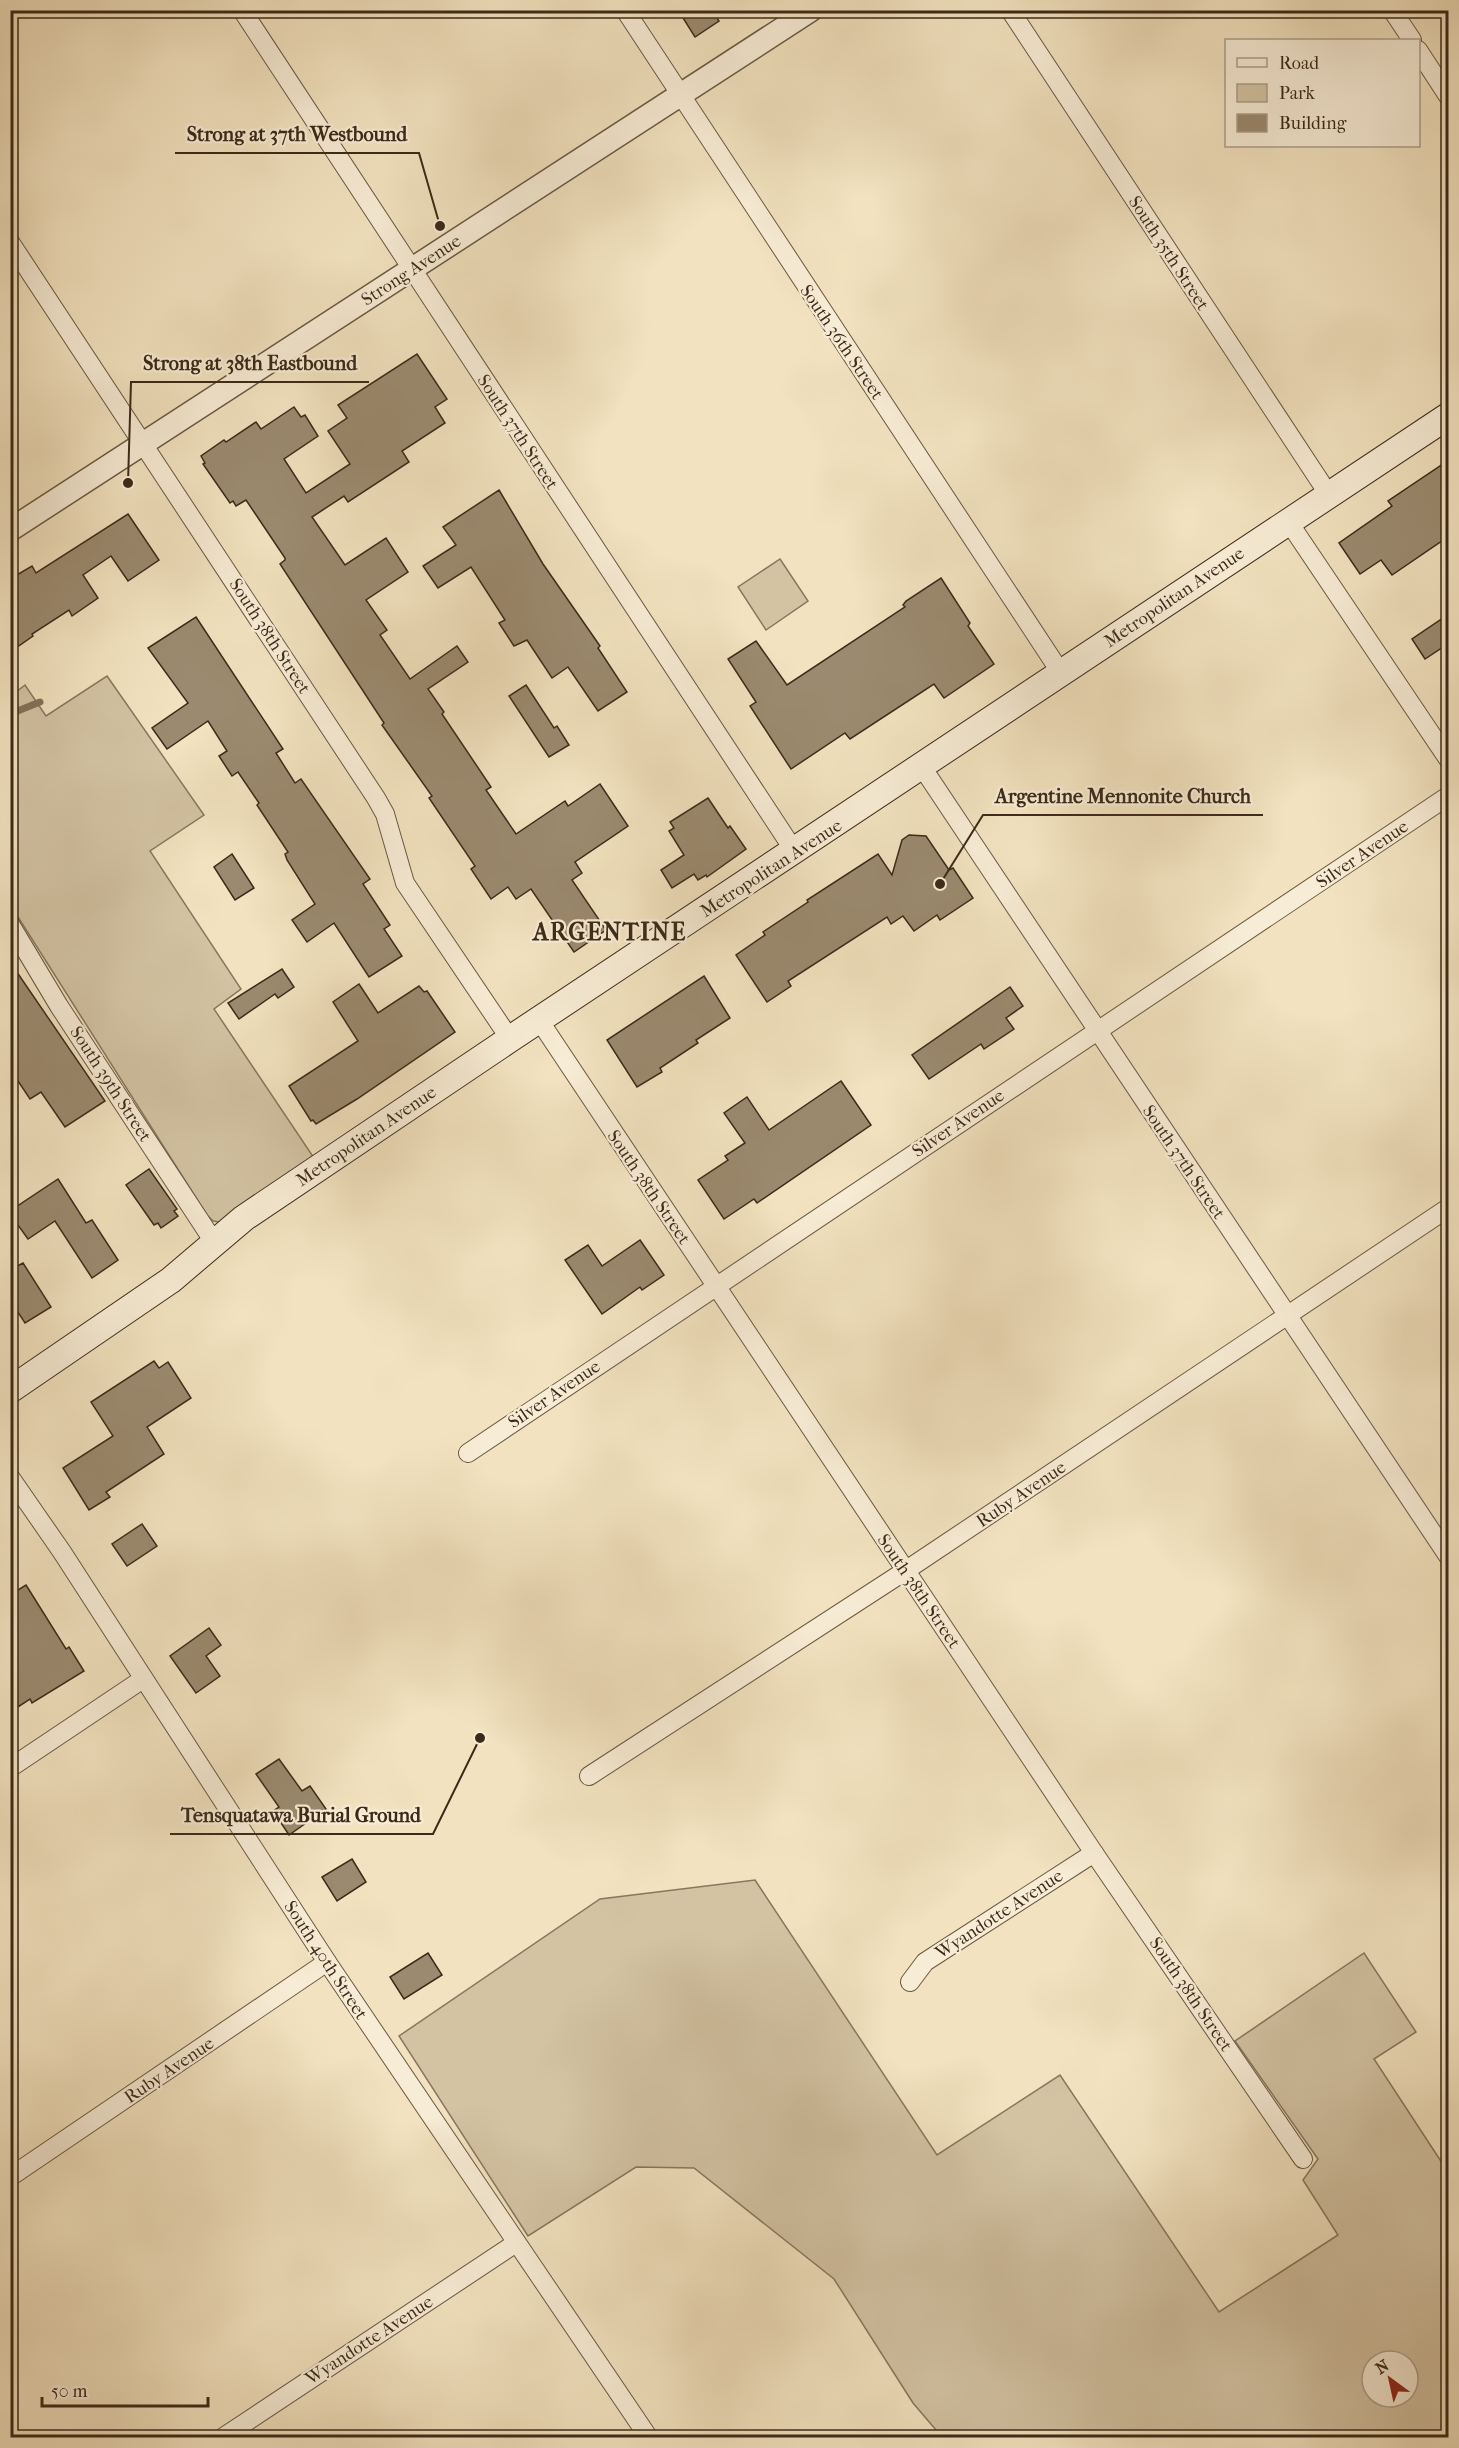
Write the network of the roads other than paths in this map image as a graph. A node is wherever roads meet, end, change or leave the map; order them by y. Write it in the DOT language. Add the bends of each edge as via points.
graph roads {
  1 [pos="242,10"];
  2 [pos="625,10"];
  3 [pos="811,10"];
  4 [pos="1010,10"];
  5 [pos="1392,10"];
  6 [pos="1411,39"];
  7 [pos="1420,52"];
  8 [pos="680,96"];
  9 [pos="1449,96"];
  10 [pos="10,242"];
  11 [pos="412,270"];
  12 [pos="1449,416"];
  13 [pos="143,444"];
  14 [pos="1329,495"];
  15 [pos="1288,521"];
  16 [pos="10,530"];
  17 [pos="1061,673"];
  18 [pos="1449,759"];
  19 [pos="922,767"];
  20 [pos="1449,796"];
  21 [pos="795,852"];
  22 [pos="10,924"];
  23 [pos="539,1020"];
  24 [pos="1097,1030"];
  25 [pos="510,1039"];
  26 [pos="1449,1208"];
  27 [pos="214,1242"];
  28 [pos="715,1286"];
  29 [pos="1288,1316"];
  30 [pos="10,1390"];
  31 [pos="468,1453"];
  32 [pos="10,1477"];
  33 [pos="1449,1556"];
  34 [pos="905,1571"];
  35 [pos="143,1679"];
  36 [pos="10,1768"];
  37 [pos="590,1776"];
  38 [pos="1094,1853"];
  39 [pos="327,1962"];
  40 [pos="910,1982"];
  41 [pos="1303,2159"];
  42 [pos="10,2177"];
  43 [pos="516,2243"];
  44 [pos="222,2438"];
  45 [pos="649,2438"];
  1 -- 11 [label="street, South 37th Street"];
  2 -- 8 [label="street, South 36th Street"];
  3 -- 8 [label="street, Strong Avenue"];
  4 -- 14 [label="street, South 35th Street"];
  5 -- 6 [label="street"];
  7 -- 9 [label="street"];
  8 -- 11 [label="street, Strong Avenue"];
  8 -- 17 [label="street, South 36th Street"];
  10 -- 13 [label="street, South 38th Street"];
  11 -- 13 [label="street, Strong Avenue"];
  11 -- 21 [label="street, South 37th Street"];
  12 -- 14 [label="main road, Metropolitan Avenue"];
  13 -- 16 [label="street, Strong Avenue"];
  13 -- 25 [label="street, South 38th Street" via="376,798 385,814 405,883"];
  14 -- 15 [label="main road, Metropolitan Avenue"];
  15 -- 17 [label="main road, Metropolitan Avenue"];
  15 -- 18 [label="street"];
  17 -- 19 [label="main road, Metropolitan Avenue"];
  19 -- 21 [label="main road, Metropolitan Avenue"];
  19 -- 24 [label="street, South 37th Street"];
  20 -- 24 [label="street, Silver Avenue"];
  21 -- 23 [label="main road, Metropolitan Avenue"];
  22 -- 27 [label="street, South 39th Street" via="59,1006"];
  23 -- 25 [label="main road, Metropolitan Avenue"];
  23 -- 28 [label="street, South 38th Street"];
  24 -- 28 [label="street, Silver Avenue"];
  24 -- 29 [label="street, South 37th Street"];
  25 -- 27 [label="main road, Metropolitan Avenue"];
  26 -- 29 [label="street, Ruby Avenue"];
  27 -- 30 [label="main road, Metropolitan Avenue" via="171,1280"];
  28 -- 31 [label="street, Silver Avenue"];
  28 -- 34 [label="street, South 38th Street"];
  29 -- 33 [label="street, South 37th Street"];
  29 -- 34 [label="street, Ruby Avenue"];
  32 -- 35 [label="street, South 40th Street"];
  34 -- 37 [label="street, Ruby Avenue"];
  34 -- 38 [label="street, South 38th Street"];
  35 -- 36 [label="street"];
  35 -- 39 [label="street, South 40th Street"];
  38 -- 40 [label="street, Wyandotte Avenue" via="925,1962"];
  38 -- 41 [label="street, South 38th Street"];
  39 -- 42 [label="street, Ruby Avenue"];
  39 -- 43 [label="street, South 40th Street"];
  43 -- 44 [label="street, Wyandotte Avenue"];
  43 -- 45 [label="street, South 40th Street"];
}
